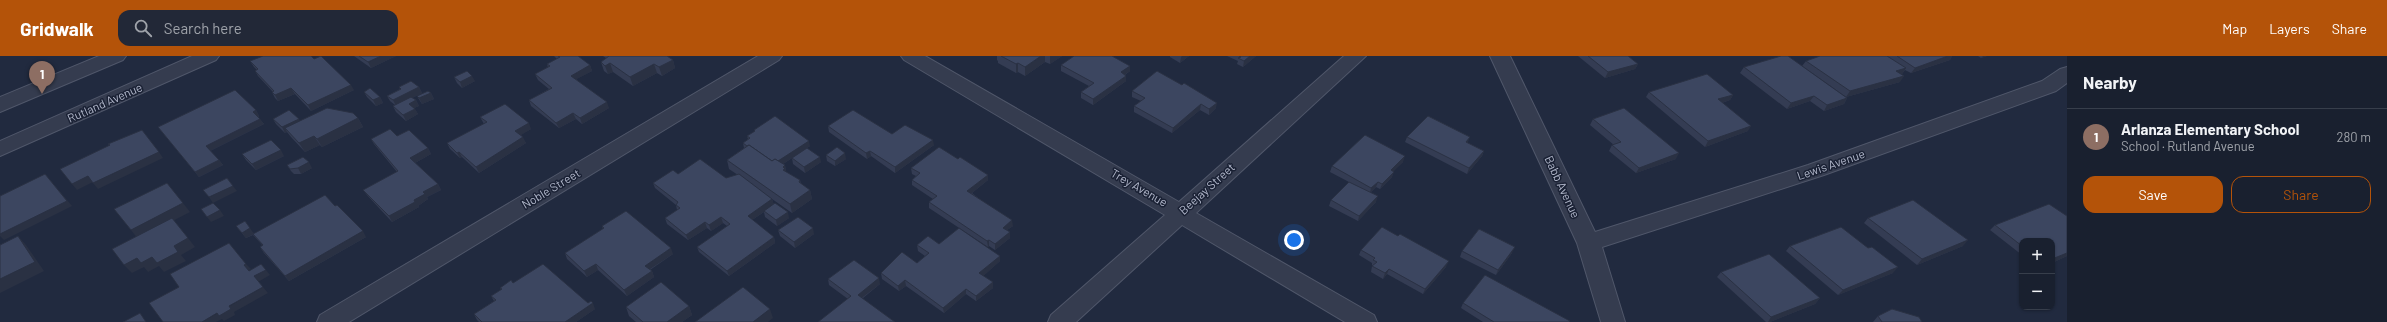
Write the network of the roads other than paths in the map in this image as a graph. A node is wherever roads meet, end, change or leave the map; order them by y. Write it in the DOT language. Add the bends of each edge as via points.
graph roads {
  1 [pos="77,56"];
  2 [pos="116,56"];
  3 [pos="209,56"];
  4 [pos="772,56"];
  5 [pos="911,56"];
  6 [pos="1356,56"];
  7 [pos="1500,56"];
  8 [pos="2067,73"];
  9 [pos="0,103"];
  10 [pos="0,149"];
  11 [pos="1181,213"];
  12 [pos="1589,243"];
  13 [pos="329,322"];
  14 [pos="1060,322"];
  15 [pos="1366,322"];
  16 [pos="1613,322"];
  1 -- 9 [label="street" via="42,70"];
  2 -- 9 [label="street"];
  3 -- 10 [label="street, Rutland Avenue"];
  4 -- 13 [label="street, Noble Street"];
  5 -- 11 [label="street, Trey Avenue"];
  6 -- 11 [label="street, Beejay Street"];
  7 -- 12 [label="street, Babb Avenue"];
  8 -- 12 [label="street, Lewis Avenue" via="2049,86 1824,168"];
  11 -- 14 [label="street, Beejay Street"];
  11 -- 15 [label="street, Trey Avenue"];
  12 -- 16 [label="street, Babb Avenue"];
}
